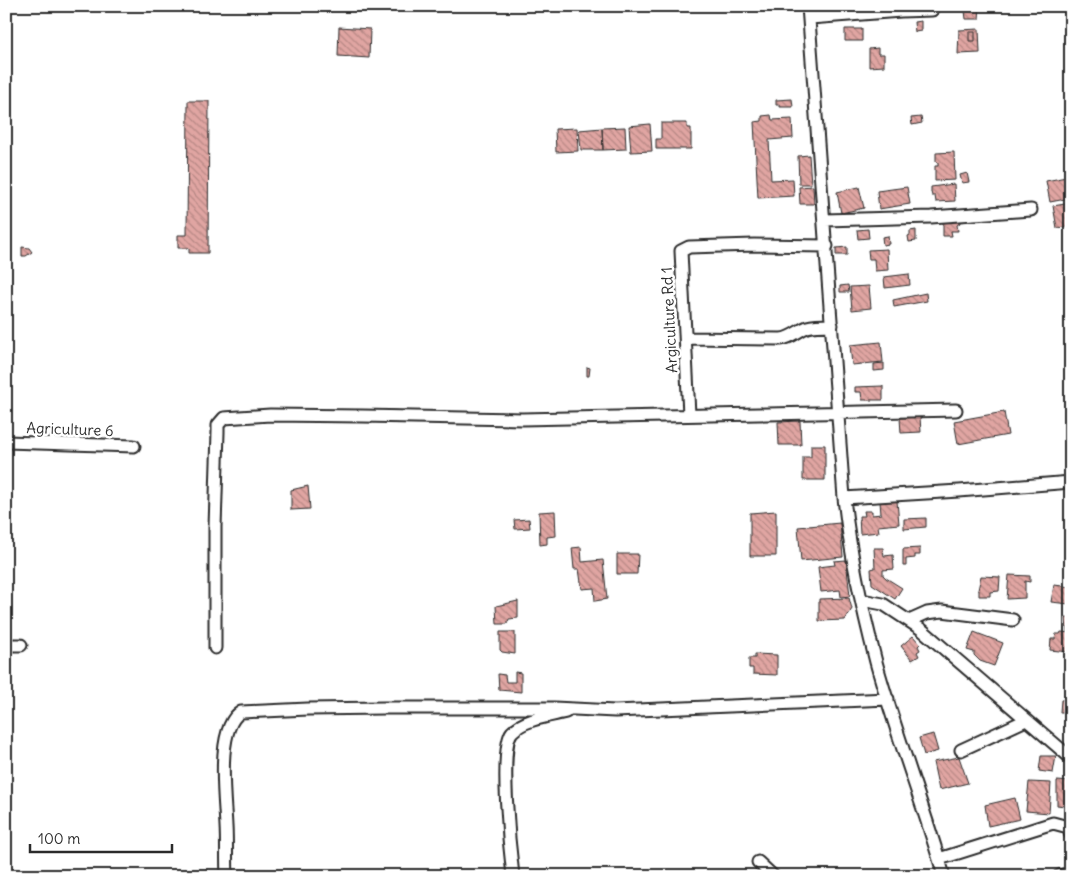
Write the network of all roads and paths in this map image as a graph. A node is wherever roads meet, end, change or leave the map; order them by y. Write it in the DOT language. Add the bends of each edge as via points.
graph roads {
  1 [pos="932,10"];
  2 [pos="809,12"];
  3 [pos="1031,210"];
  4 [pos="825,220"];
  5 [pos="826,246"];
  6 [pos="832,325"];
  7 [pos="686,338"];
  8 [pos="956,410"];
  9 [pos="837,413"];
  10 [pos="689,415"];
  11 [pos="6,442"];
  12 [pos="134,446"];
  13 [pos="1071,482"];
  14 [pos="844,498"];
  15 [pos="862,600"];
  16 [pos="1013,620"];
  17 [pos="909,621"];
  18 [pos="6,645"];
  19 [pos="21,645"];
  20 [pos="215,648"];
  21 [pos="888,699"];
  22 [pos="578,708"];
  23 [pos="1026,720"];
  24 [pos="961,750"];
  25 [pos="1071,758"];
  26 [pos="1071,835"];
  27 [pos="939,859"];
  28 [pos="758,862"];
  29 [pos="1071,873"];
  30 [pos="227,876"];
  31 [pos="513,876"];
  32 [pos="773,876"];
  33 [pos="944,876"];
  34 [pos="1059,876"];
  1 -- 2 [label="street"];
  2 -- 4 [label="street"];
  3 -- 4 [label="street"];
  4 -- 5 [label="street"];
  5 -- 6 [label="street"];
  5 -- 7 [label="street, Argiculture Rd 1" via="684,248 681,256"];
  6 -- 7 [label="street" via="811,326 792,337 781,339"];
  6 -- 9 [label="street"];
  7 -- 10 [label="street, Argiculture Rd 1"];
  8 -- 9 [label="street"];
  9 -- 10 [label="street"];
  9 -- 14 [label="street"];
  10 -- 20 [label="street" via="522,419 270,415 224,418 218,425"];
  11 -- 12 [label="street, Agriculture 6"];
  13 -- 14 [label="street"];
  14 -- 15 [label="street"];
  15 -- 17 [label="street" via="883,604"];
  15 -- 21 [label="street"];
  16 -- 17 [label="street" via="942,611"];
  17 -- 23 [label="street"];
  18 -- 19 [label="street"];
  21 -- 22 [label="street" via="664,710"];
  21 -- 27 [label="street"];
  22 -- 30 [label="street" via="241,712 234,716 231,724 223,769"];
  22 -- 31 [label="street" via="527,723 513,730 508,738 506,765"];
  23 -- 24 [label="street"];
  23 -- 25 [label="street"];
  26 -- 27 [label="street" via="1068,827 1053,823"];
  27 -- 33 [label="street"];
  28 -- 32 [label="street"];
  29 -- 34 [label="street"];
}
